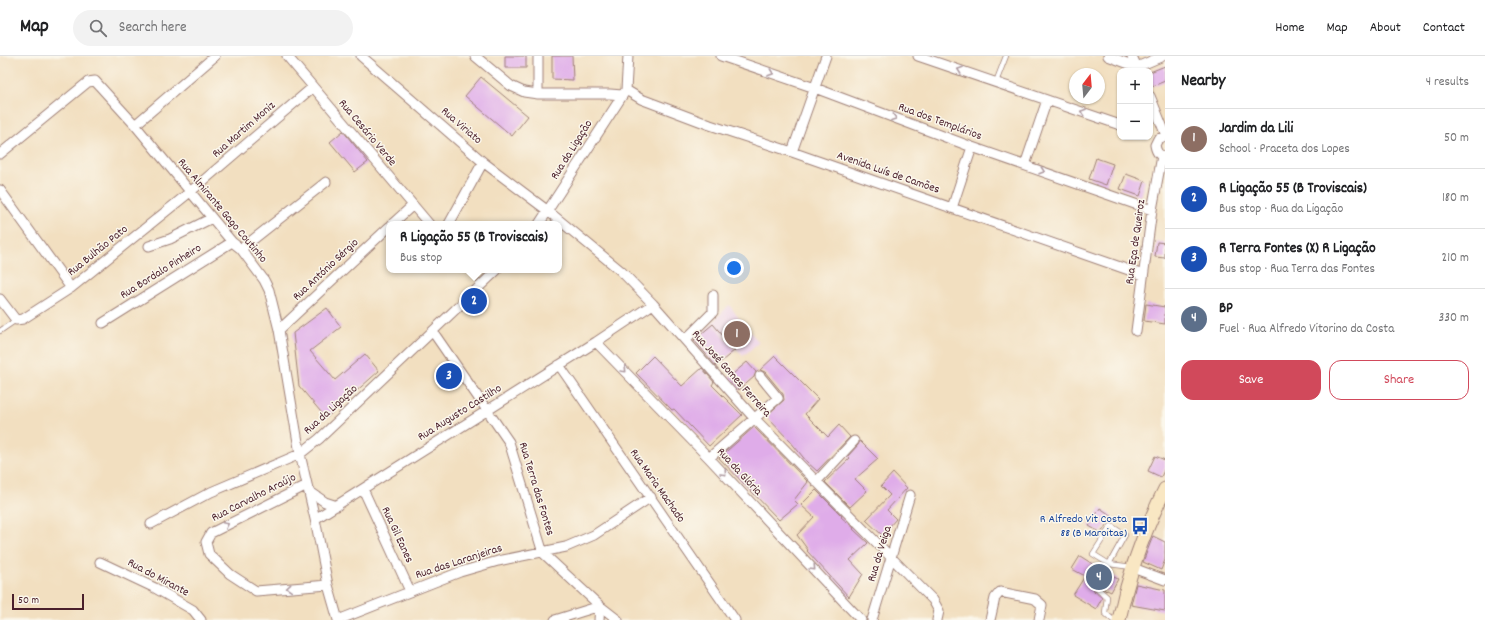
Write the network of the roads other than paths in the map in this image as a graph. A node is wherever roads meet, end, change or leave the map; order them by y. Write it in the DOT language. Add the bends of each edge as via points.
graph roads {
  1 [pos="215,56"];
  2 [pos="287,56"];
  3 [pos="361,56"];
  4 [pos="475,56"];
  5 [pos="538,56"];
  6 [pos="628,56"];
  7 [pos="721,56"];
  8 [pos="826,56"];
  9 [pos="918,56"];
  10 [pos="1006,56"];
  11 [pos="1108,56"];
  12 [pos="1132,56"];
  13 [pos="1163,56"];
  14 [pos="1136,68"];
  15 [pos="1138,68"];
  16 [pos="1140,68"];
  17 [pos="996,82"];
  18 [pos="313,87"];
  19 [pos="815,88"];
  20 [pos="624,92"];
  21 [pos="538,94"];
  22 [pos="1047,100"];
  23 [pos="1152,104"];
  24 [pos="1117,124"];
  25 [pos="135,125"];
  26 [pos="1160,136"];
  27 [pos="972,147"];
  28 [pos="792,152"];
  29 [pos="0,154"];
  30 [pos="1163,156"];
  31 [pos="483,162"];
  32 [pos="1025,165"];
  33 [pos="326,182"];
  34 [pos="0,190"];
  35 [pos="190,192"];
  36 [pos="412,206"];
  37 [pos="952,208"];
  38 [pos="1152,210"];
  39 [pos="548,211"];
  40 [pos="212,218"];
  41 [pos="395,221"];
  42 [pos="426,221"];
  43 [pos="451,221"];
  44 [pos="540,221"];
  45 [pos="560,221"];
  46 [pos="562,223"];
  47 [pos="386,230"];
  48 [pos="232,242"];
  49 [pos="149,246"];
  50 [pos="241,249"];
  51 [pos="494,273"];
  52 [pos="1143,275"];
  53 [pos="72,288"];
  54 [pos="713,295"];
  55 [pos="0,300"];
  56 [pos="652,304"];
  57 [pos="16,320"];
  58 [pos="103,323"];
  59 [pos="279,330"];
  60 [pos="0,331"];
  61 [pos="1136,331"];
  62 [pos="433,332"];
  63 [pos="684,340"];
  64 [pos="596,342"];
  65 [pos="559,365"];
  66 [pos="760,376"];
  67 [pos="488,410"];
  68 [pos="754,418"];
  69 [pos="854,441"];
  70 [pos="300,454"];
  71 [pos="709,458"];
  72 [pos="816,482"];
  73 [pos="308,488"];
  74 [pos="363,489"];
  75 [pos="1165,489"];
  76 [pos="910,495"];
  77 [pos="651,497"];
  78 [pos="1162,504"];
  79 [pos="337,506"];
  80 [pos="316,519"];
  81 [pos="151,524"];
  82 [pos="543,553"];
  83 [pos="891,558"];
  84 [pos="100,562"];
  85 [pos="1109,564"];
  86 [pos="1133,568"];
  87 [pos="1165,580"];
  88 [pos="328,585"];
  89 [pos="410,591"];
  90 [pos="600,606"];
  91 [pos="201,620"];
  92 [pos="338,620"];
  93 [pos="555,620"];
  94 [pos="599,620"];
  95 [pos="618,620"];
  96 [pos="735,620"];
  97 [pos="861,620"];
  98 [pos="872,620"];
  99 [pos="937,620"];
  100 [pos="990,620"];
  101 [pos="1039,620"];
  102 [pos="1113,620"];
  103 [pos="1119,620"];
  1 -- 25 [label="street"];
  2 -- 18 [label="street, Rua Cesário Verde"];
  3 -- 31 [label="street, Rua Viriato"];
  4 -- 21 [label="street" via="511,86 524,92"];
  5 -- 21 [label="street"];
  6 -- 20 [label="street"];
  7 -- 19 [label="street, Rua dos Templários, one-way"];
  8 -- 19 [label="street"];
  17 -- 9 [label="street, one-way"];
  10 -- 17 [label="lane"];
  11 -- 14 [label="street"];
  12 -- 15 [label="street"];
  13 -- 16 [label="street"];
  17 -- 22 [label="street"];
  18 -- 35 [label="street, Rua Martim Moniz"];
  18 -- 36 [label="street, Rua Cesário Verde"];
  19 -- 27 [label="street, Rua dos Templários, one-way"];
  19 -- 28 [label="street"];
  20 -- 21 [label="street"];
  20 -- 28 [label="street, Avenida Luís de Camões" via="710,125"];
  20 -- 39 [label="street, Rua da Ligação"];
  24 -- 22 [label="street, one-way"];
  22 -- 32 [label="street"];
  23 -- 26 [label="street"];
  25 -- 29 [label="street, Rua Almirante Gago Coutinho" via="95,81 88,82"];
  25 -- 35 [label="street, Rua Almirante Gago Coutinho"];
  26 -- 30 [label="street" via="1155,145 1156,151"];
  27 -- 32 [label="street, Rua dos Templários"];
  27 -- 37 [label="street"];
  28 -- 37 [label="street, Avenida Luís de Camões"];
  30 -- 38 [label="street, Rua Eça de Queiroz"];
  31 -- 39 [label="street, Rua Viriato"];
  31 -- 43 [label="street"];
  32 -- 38 [label="street, Rua dos Templários, one-way"];
  33 -- 50 [label="street"];
  34 -- 53 [label="street"];
  35 -- 40 [label="street, Rua Almirante Gago Coutinho"];
  35 -- 53 [label="street, Rua Bulhão Pato"];
  36 -- 41 [label="street"];
  36 -- 42 [label="street, Rua Cesário Verde"];
  37 -- 52 [label="street, Avenida Luís de Camões"];
  38 -- 52 [label="street, Rua Eça de Queiroz"];
  39 -- 44 [label="street, Rua da Ligação"];
  39 -- 45 [label="street, Rua José Gomes Ferreira"];
  40 -- 48 [label="street, Rua Almirante Gago Coutinho"];
  40 -- 49 [label="street" via="170,239"];
  46 -- 56 [label="street, Rua José Gomes Ferreira" via="621,271"];
  47 -- 59 [label="street, Rua António Sérgio"];
  48 -- 50 [label="street, Rua Almirante Gago Coutinho"];
  48 -- 58 [label="street, Rua Bordalo Pinheiro"];
  50 -- 59 [label="street, Rua Almirante Gago Coutinho" via="269,290"];
  51 -- 62 [label="street, Rua da Ligação"];
  52 -- 61 [label="street, Rua Eça de Queiroz"];
  53 -- 57 [label="street, Rua Bulhão Pato" via="23,319"];
  54 -- 63 [label="street" via="714,312"];
  55 -- 57 [label="street"];
  56 -- 63 [label="street, Rua José Gomes Ferreira"];
  56 -- 64 [label="street, Rua Augusto Castilho"];
  57 -- 60 [label="lane"];
  59 -- 70 [label="street, Rua Almirante Gago Coutinho"];
  62 -- 67 [label="street, Rua Terra das Fontes"];
  62 -- 70 [label="street, Rua da Ligação"];
  63 -- 68 [label="street, Rua José Gomes Ferreira"];
  64 -- 65 [label="street, Rua Augusto Castilho"];
  64 -- 71 [label="street, Rua da Glória, one-way"];
  65 -- 67 [label="street, Rua Augusto Castilho"];
  65 -- 77 [label="street, Rua Maria Machado"];
  66 -- 68 [label="street" via="778,398"];
  67 -- 74 [label="street, Rua Augusto Castilho"];
  67 -- 82 [label="street, Rua Terra das Fontes" via="509,442"];
  68 -- 71 [label="street"];
  68 -- 72 [label="street, Rua José Gomes Ferreira"];
  69 -- 72 [label="street"];
  70 -- 73 [label="street, Rua Almirante Gago Coutinho"];
  70 -- 81 [label="street, Rua da Ligação" via="211,492"];
  71 -- 97 [label="street, Rua da Glória, one-way"];
  72 -- 83 [label="street, Rua José Gomes Ferreira"];
  73 -- 79 [label="street" via="325,502"];
  73 -- 80 [label="street, Rua Almirante Gago Coutinho"];
  88 -- 73 [label="street, Rua Carvalho Araújo, one-way" via="256,591 230,574 209,554 206,542 212,533"];
  74 -- 79 [label="street, Rua Augusto Castilho"];
  74 -- 89 [label="street, Rua Gil Eanes"];
  75 -- 78 [label="street"];
  76 -- 83 [label="street, Rua da Veiga"];
  77 -- 82 [label="street, Rua das Laranjeiras" via="594,535"];
  77 -- 96 [label="street, Rua Maria Machado"];
  78 -- 86 [label="street"];
  79 -- 80 [label="street, Rua Augusto Castilho"];
  80 -- 88 [label="street, Rua Almirante Gago Coutinho"];
  82 -- 89 [label="street, Rua das Laranjeiras" via="498,560"];
  82 -- 90 [label="street, Rua Terra das Fontes"];
  83 -- 98 [label="street, Rua da Veiga"];
  83 -- 99 [label="street, Rua José Gomes Ferreira" via="933,600 939,610"];
  84 -- 91 [label="street, Rua do Mirante" via="155,588 193,610"];
  85 -- 85 [label="lane" via="1093,554 1111,526 1125,535"];
  85 -- 86 [label="lane"];
  85 -- 102 [label="lane" via="1097,588 1107,597 1105,613"];
  86 -- 87 [label="street"];
  86 -- 103 [label="street"];
  88 -- 92 [label="street, Rua Almirante Gago Coutinho"];
  89 -- 92 [label="street, Rua das Laranjeiras"];
  90 -- 93 [label="street"];
  90 -- 94 [label="street"];
  90 -- 95 [label="street, Rua Terra das Fontes"];
  100 -- 101 [label="street" via="995,598 1000,592 1035,599 1042,605"];
}
